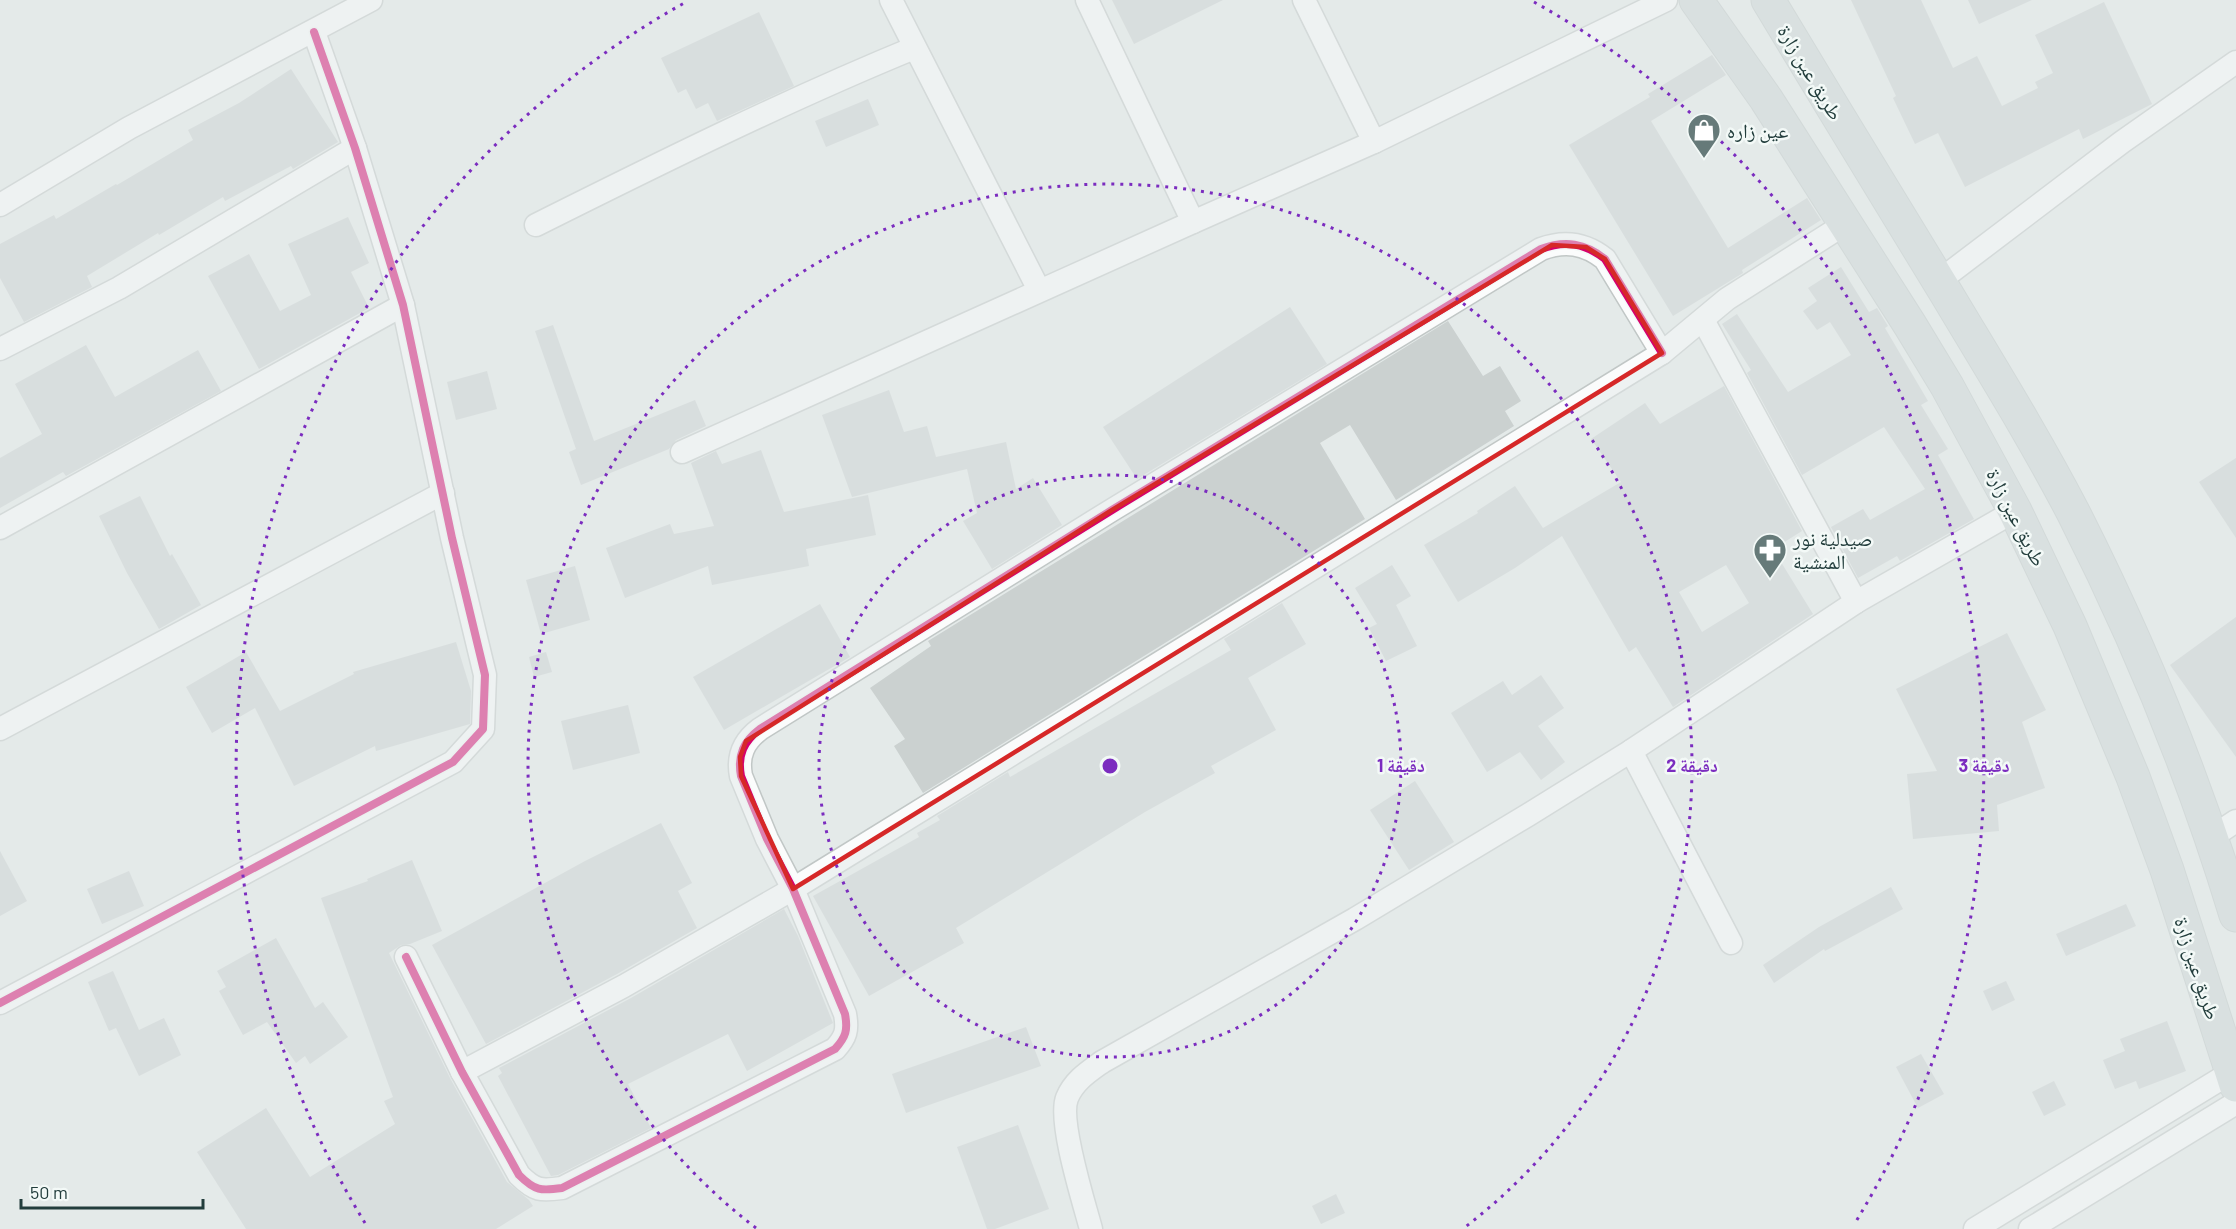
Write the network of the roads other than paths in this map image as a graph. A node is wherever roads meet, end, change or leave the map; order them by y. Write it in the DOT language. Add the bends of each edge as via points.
graph roads {
  1 [pos="371,0"];
  2 [pos="891,0"];
  3 [pos="1087,0"];
  4 [pos="1304,0"];
  5 [pos="1666,0"];
  6 [pos="1696,0"];
  7 [pos="1768,0"];
  8 [pos="314,32"];
  9 [pos="914,48"];
  10 [pos="2236,62"];
  11 [pos="1374,142"];
  12 [pos="355,148"];
  13 [pos="0,205"];
  14 [pos="1193,222"];
  15 [pos="1845,224"];
  16 [pos="536,225"];
  17 [pos="1939,281"];
  18 [pos="1039,290"];
  19 [pos="403,305"];
  20 [pos="1703,320"];
  21 [pos="0,349"];
  22 [pos="1662,353"];
  23 [pos="682,452"];
  24 [pos="443,493"];
  25 [pos="2015,511"];
  26 [pos="0,528"];
  27 [pos="1856,602"];
  28 [pos="0,729"];
  29 [pos="1631,751"];
  30 [pos="2224,829"];
  31 [pos="792,889"];
  32 [pos="2236,915"];
  33 [pos="1731,943"];
  34 [pos="406,957"];
  35 [pos="0,1003"];
  36 [pos="462,1072"];
  37 [pos="2235,1086"];
  38 [pos="1091,1229"];
  39 [pos="1975,1229"];
  40 [pos="2030,1229"];
  1 -- 8 [label="street"];
  2 -- 9 [label="street"];
  3 -- 14 [label="street"];
  4 -- 11 [label="street"];
  5 -- 11 [label="street"];
  6 -- 15 [label="main road, طريق عين زارة" via="1766,99"];
  7 -- 17 [label="main road, طريق عين زارة"];
  8 -- 12 [label="street"];
  8 -- 13 [label="street" via="129,128"];
  9 -- 16 [label="street" via="828,84"];
  9 -- 18 [label="street"];
  10 -- 17 [label="street" via="2122,142"];
  11 -- 14 [label="street"];
  12 -- 19 [label="street"];
  12 -- 21 [label="street" via="119,288"];
  14 -- 18 [label="street"];
  15 -- 20 [label="street" via="1727,299"];
  15 -- 25 [label="main road, طريق عين زارة" via="1947,386"];
  17 -- 30 [label="main road, طريق عين زارة" via="2038,448 2109,585 2184,758"];
  18 -- 23 [label="street"];
  19 -- 24 [label="street"];
  19 -- 26 [label="street"];
  20 -- 22 [label="street"];
  20 -- 27 [label="street"];
  22 -- 31 [label="street"];
  22 -- 31 [label="street" via="1605,259 1586,246 1552,245 1102,516 746,741 740,758 741,776"];
  24 -- 28 [label="street"];
  24 -- 35 [label="street" via="485,675 483,729 453,762"];
  25 -- 27 [label="street"];
  25 -- 37 [label="main road, طريق عين زارة" via="2070,626 2133,777 2167,870"];
  27 -- 29 [label="street"];
  29 -- 33 [label="street"];
  29 -- 38 [label="street" via="1355,919 1102,1062 1079,1079 1066,1100 1066,1127"];
  30 -- 32 [label="main road, طريق عين زارة"];
  31 -- 36 [label="street" via="624,986"];
  31 -- 36 [label="street" via="845,1014 848,1028 835,1049 562,1188 547,1190 532,1188 519,1175"];
  34 -- 36 [label="street"];
  37 -- 39 [label="street"];
  37 -- 40 [label="street"];
}
